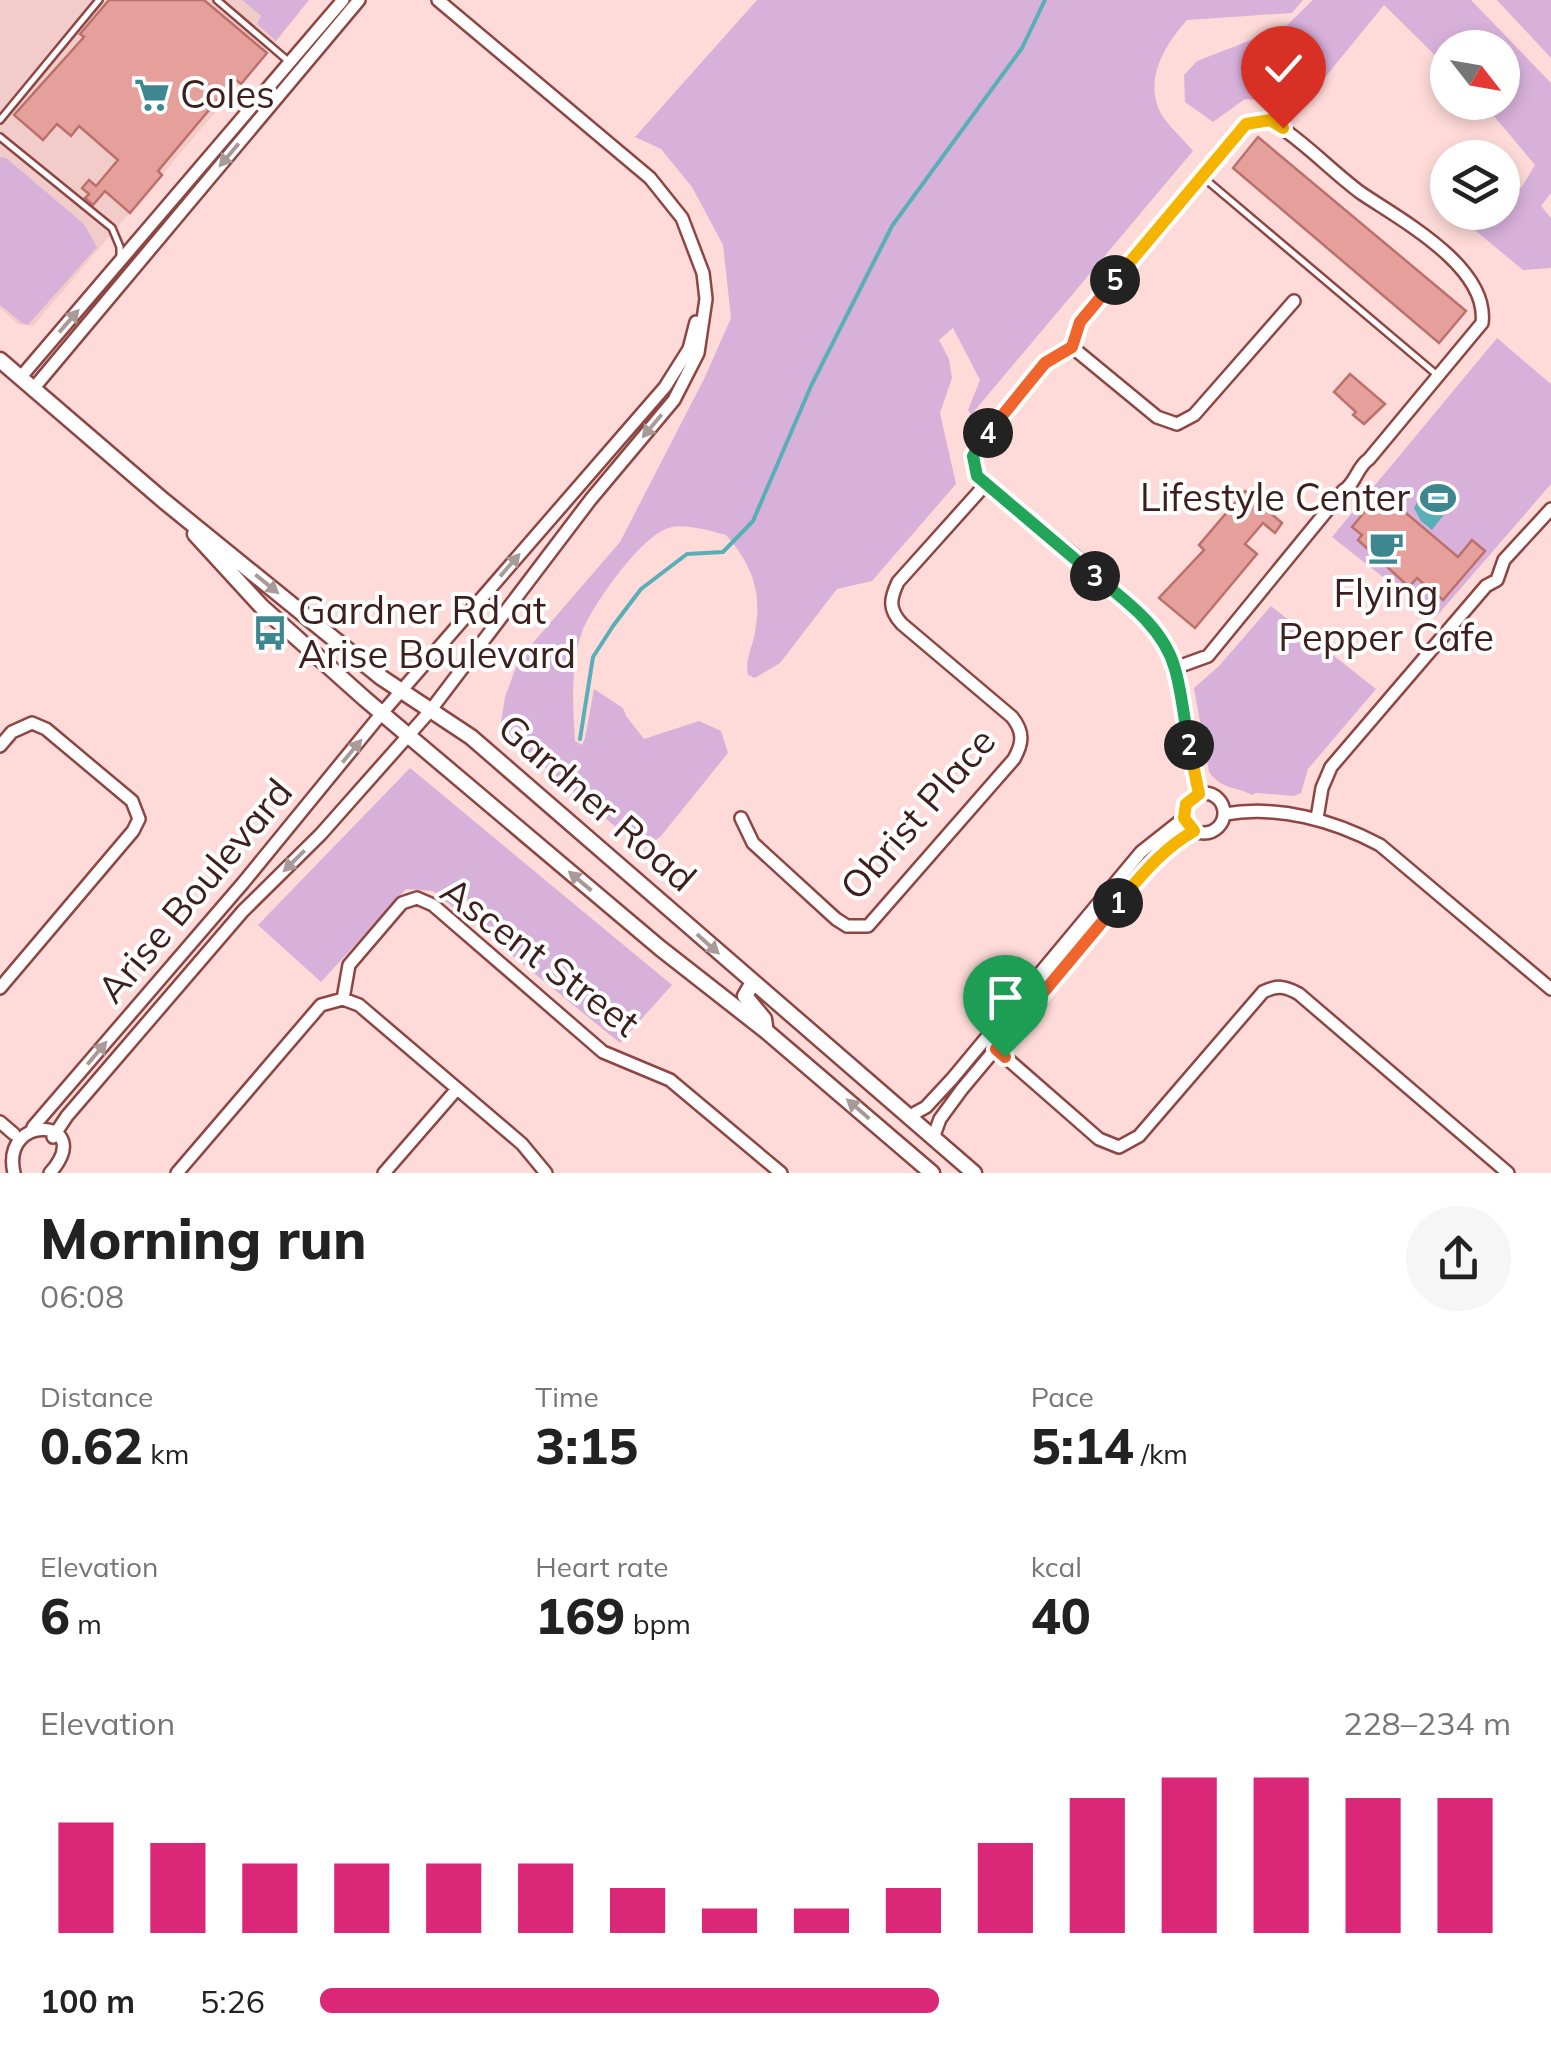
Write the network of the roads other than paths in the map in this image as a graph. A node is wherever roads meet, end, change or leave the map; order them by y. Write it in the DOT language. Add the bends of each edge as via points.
graph roads {
  1 [pos="99,0"];
  2 [pos="217,0"];
  3 [pos="343,0"];
  4 [pos="360,0"];
  5 [pos="438,0"];
  6 [pos="295,66"];
  7 [pos="0,120"];
  8 [pos="0,137"];
  9 [pos="1202,176"];
  10 [pos="119,264"];
  11 [pos="703,273"];
  12 [pos="1294,301"];
  13 [pos="1072,347"];
  14 [pos="0,360"];
  15 [pos="1439,376"];
  16 [pos="20,378"];
  17 [pos="33,389"];
  18 [pos="985,484"];
  19 [pos="578,488"];
  20 [pos="591,499"];
  21 [pos="164,501"];
  22 [pos="1551,509"];
  23 [pos="1175,668"];
  24 [pos="401,692"];
  25 [pos="430,711"];
  26 [pos="382,714"];
  27 [pos="409,736"];
  28 [pos="0,746"];
  29 [pos="1199,794"];
  30 [pos="1225,814"];
  31 [pos="741,818"];
  32 [pos="1184,818"];
  33 [pos="1317,818"];
  34 [pos="1194,831"];
  35 [pos="752,984"];
  36 [pos="0,988"];
  37 [pos="1551,989"];
  38 [pos="343,999"];
  39 [pos="766,1032"];
  40 [pos="996,1049"];
  41 [pos="457,1089"];
  42 [pos="908,1117"];
  43 [pos="0,1122"];
  44 [pos="33,1127"];
  45 [pos="14,1134"];
  46 [pos="53,1137"];
  47 [pos="933,1138"];
  48 [pos="3,1160"];
  49 [pos="53,1172"];
  50 [pos="13,1173"];
  51 [pos="177,1173"];
  52 [pos="384,1173"];
  53 [pos="546,1173"];
  54 [pos="780,1173"];
  55 [pos="932,1173"];
  56 [pos="974,1173"];
  57 [pos="1508,1173"];
  1 -- 7 [label="lane"];
  2 -- 6 [label="lane"];
  3 -- 6 [label="street"];
  4 -- 6 [label="street"];
  5 -- 11 [label="street" via="650,178 682,218"];
  6 -- 10 [label="street"];
  6 -- 17 [label="street, one-way"];
  8 -- 10 [label="lane" via="112,228"];
  9 -- 13 [label="street" via="1080,322"];
  9 -- 15 [label="lane"];
  9 -- 15 [label="street" via="1246,124 1270,120 1458,264 1480,296 1482,323"];
  16 -- 10 [label="street, one-way"];
  11 -- 19 [label="street, Arise Boulevard" via="689,348 674,376"];
  11 -- 20 [label="street, Arise Boulevard, one-way" via="698,353 674,400"];
  12 -- 13 [label="street" via="1194,416 1177,424 1157,417"];
  13 -- 18 [label="street" via="1045,363 976,447 973,466"];
  14 -- 16 [label="street, Gardner Road"];
  15 -- 23 [label="street" via="1208,656"];
  16 -- 17 [label="street, Gardner Road"];
  17 -- 21 [label="street, Gardner Road"];
  18 -- 23 [label="street" via="1143,616"];
  18 -- 31 [label="street, Obrist Place" via="898,582 891,608 1020,726 1014,758 868,926 836,919 752,843"];
  19 -- 20 [label="street"];
  24 -- 19 [label="street, Arise Boulevard, one-way"];
  20 -- 25 [label="street, Arise Boulevard"];
  21 -- 24 [label="street, Gardner Road, one-way"];
  21 -- 26 [label="street, Gardner Road" via="261,606"];
  22 -- 33 [label="street" via="1331,767"];
  23 -- 29 [label="street"];
  24 -- 25 [label="street, Gardner Road"];
  24 -- 26 [label="street, Arise Boulevard"];
  25 -- 27 [label="street, Arise Boulevard"];
  25 -- 35 [label="street, Gardner Road, one-way" via="470,737"];
  26 -- 27 [label="street, Gardner Road"];
  44 -- 26 [label="street, Arise Boulevard, one-way"];
  39 -- 27 [label="street, Gardner Road, one-way"];
  27 -- 46 [label="street, Arise Boulevard, one-way" via="244,911"];
  28 -- 36 [label="street" via="32,724 46,729 132,802 139,819"];
  29 -- 30 [label="street" via="1219,799"];
  29 -- 32 [label="street" via="1186,804"];
  30 -- 33 [label="street"];
  30 -- 34 [label="street" via="1214,832"];
  32 -- 34 [label="street"];
  32 -- 42 [label="street" via="1141,852 952,1078"];
  33 -- 37 [label="street" via="1380,845"];
  34 -- 40 [label="street" via="1154,861"];
  35 -- 39 [label="street" via="745,996"];
  35 -- 42 [label="street, Gardner Road"];
  38 -- 41 [label="street" via="359,1005"];
  38 -- 51 [label="street" via="321,1005"];
  38 -- 54 [label="street, Ascent Street" via="349,965 402,903 417,898 603,1052 670,1080"];
  55 -- 39 [label="street, Gardner Road, one-way"];
  40 -- 47 [label="street" via="940,1119"];
  40 -- 57 [label="street" via="1099,1139 1119,1146 1140,1136 1263,992 1287,987"];
  41 -- 52 [label="street"];
  41 -- 53 [label="street"];
  42 -- 47 [label="street, Gardner Road"];
  43 -- 45 [label="street"];
  44 -- 45 [label="street"];
  44 -- 46 [label="street"];
  45 -- 48 [label="street"];
  46 -- 49 [label="street" via="59,1154"];
  47 -- 56 [label="street, Gardner Road"];
  48 -- 50 [label="street"];
}
